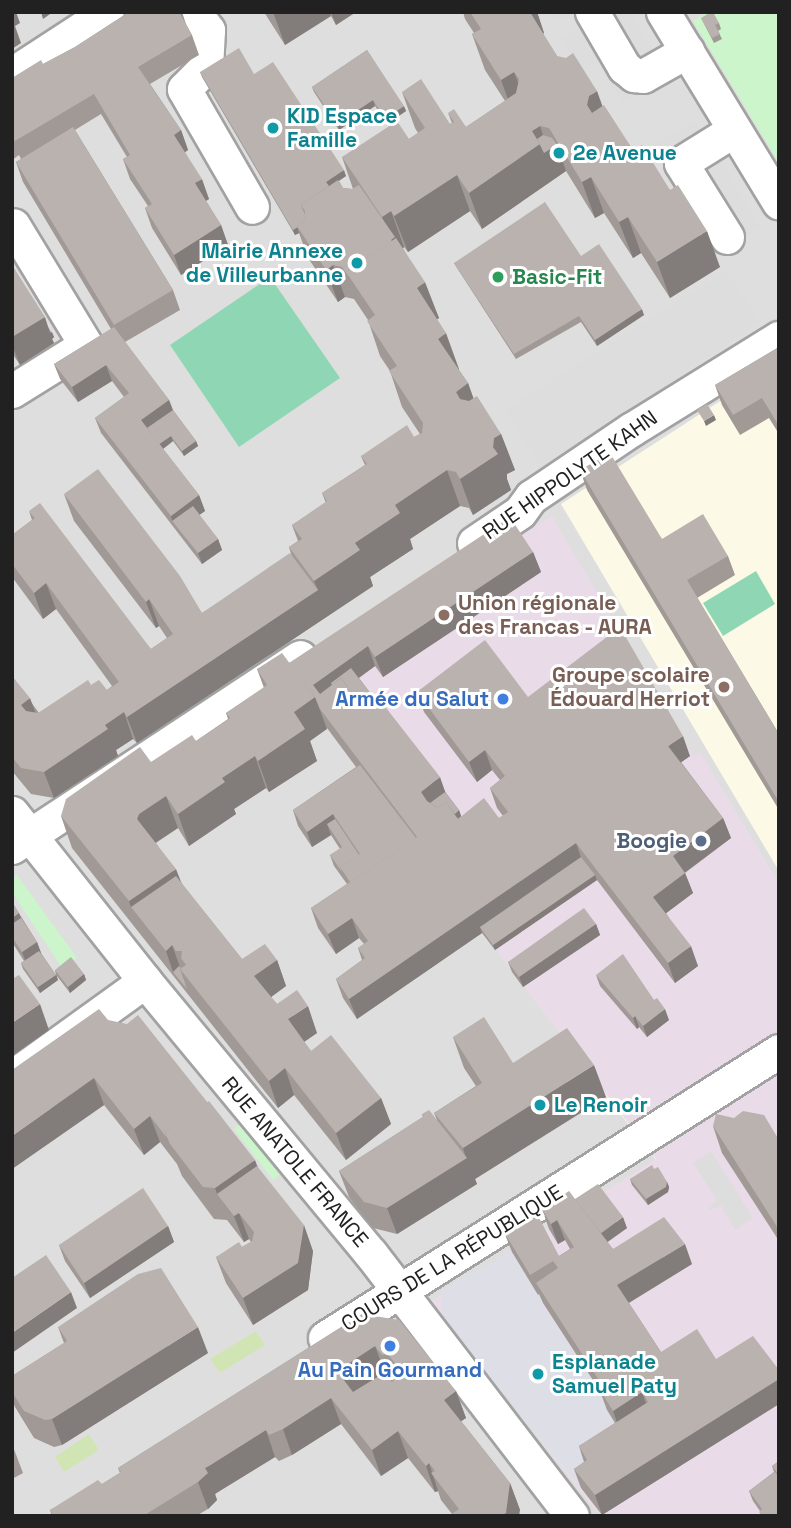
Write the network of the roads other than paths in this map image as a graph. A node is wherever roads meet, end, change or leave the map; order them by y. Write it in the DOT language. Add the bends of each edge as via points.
graph roads {
  1 [pos="107,12"];
  2 [pos="194,12"];
  3 [pos="592,12"];
  4 [pos="663,12"];
  5 [pos="687,51"];
  6 [pos="12,74"];
  7 [pos="734,130"];
  8 [pos="779,203"];
  9 [pos="252,207"];
  10 [pos="13,225"];
  11 [pos="727,237"];
  12 [pos="779,338"];
  13 [pos="12,391"];
  14 [pos="451,558"];
  15 [pos="324,642"];
  16 [pos="18,832"];
  17 [pos="145,981"];
  18 [pos="779,1051"];
  19 [pos="12,1077"];
  20 [pos="400,1291"];
  21 [pos="300,1354"];
  22 [pos="572,1516"];
  1 -- 6 [label="street"];
  2 -- 9 [label="street" via="208,30 206,67 184,89"];
  3 -- 5 [label="street" via="624,67 634,75 643,76"];
  4 -- 5 [label="street"];
  5 -- 7 [label="street"];
  7 -- 8 [label="street"];
  7 -- 11 [label="street" via="681,163"];
  10 -- 13 [label="street" via="86,345"];
  12 -- 14 [label="street, RUE HIPPOLYTE KAHN" via="728,366 531,497 520,512"];
  15 -- 16 [label="street"];
  16 -- 17 [label="street, RUE ANATOLE FRANCE"];
  17 -- 19 [label="street"];
  17 -- 20 [label="street, RUE ANATOLE FRANCE"];
  18 -- 20 [label="street, COURS DE LA RÉPUBLIQUE"];
  20 -- 21 [label="street, COURS DE LA RÉPUBLIQUE"];
  20 -- 22 [label="street, RUE ANATOLE FRANCE"];
}
